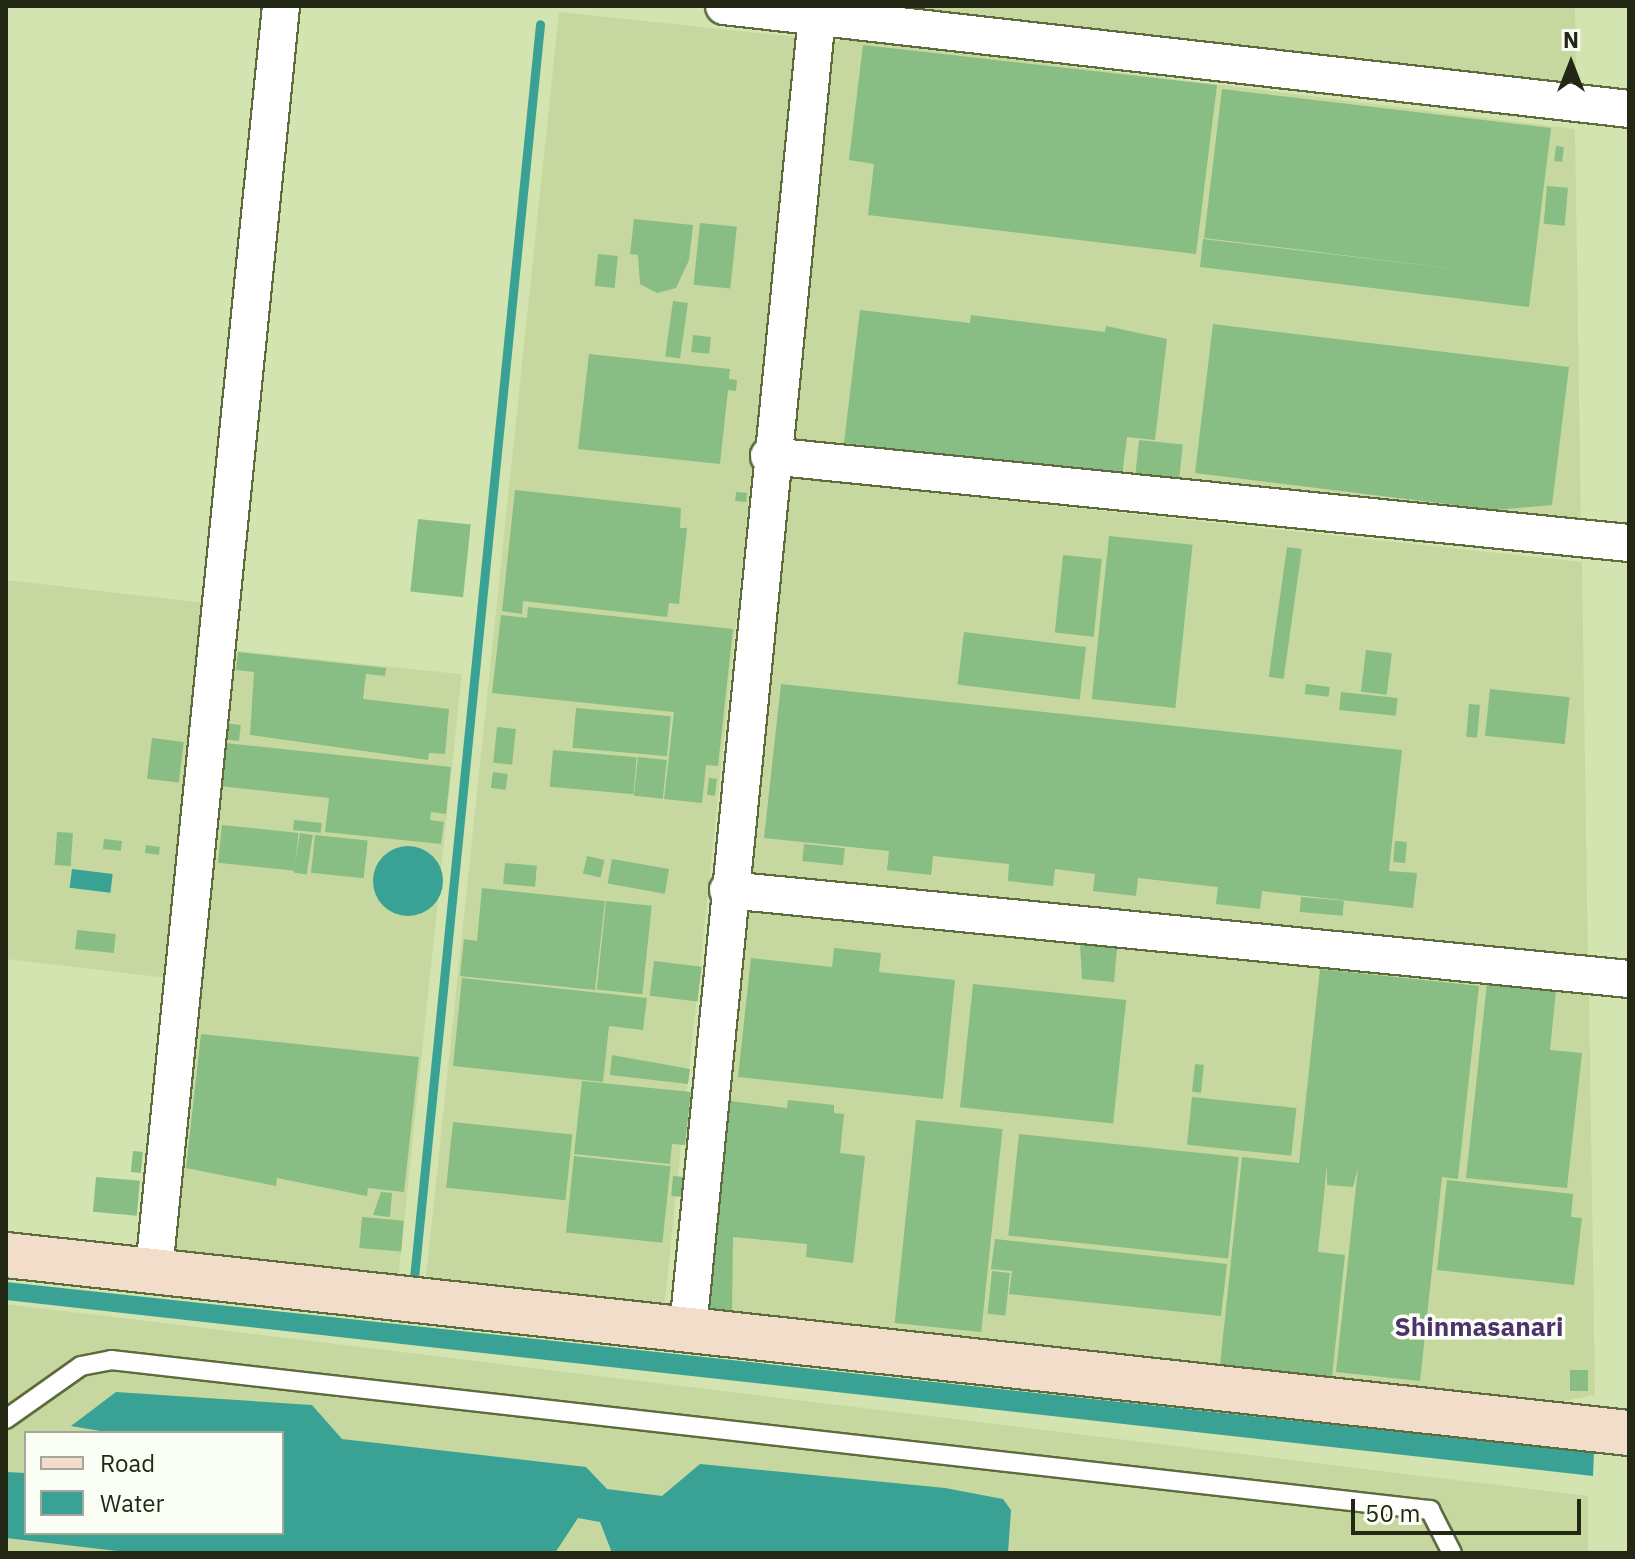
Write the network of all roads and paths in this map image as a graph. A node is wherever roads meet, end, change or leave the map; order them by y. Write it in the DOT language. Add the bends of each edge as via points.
graph roads {
  1 [pos="281,6"];
  2 [pos="724,6"];
  3 [pos="817,16"];
  4 [pos="1629,109"];
  5 [pos="769,456"];
  6 [pos="1629,543"];
  7 [pos="728,890"];
  8 [pos="1629,979"];
  9 [pos="6,1255"];
  10 [pos="154,1270"];
  11 [pos="688,1329"];
  12 [pos="6,1419"];
  13 [pos="1629,1433"];
  14 [pos="1452,1553"];
  1 -- 10 [label="street"];
  2 -- 3 [label="street"];
  3 -- 4 [label="street"];
  3 -- 5 [label="street"];
  5 -- 6 [label="street"];
  5 -- 7 [label="street"];
  7 -- 8 [label="street"];
  7 -- 11 [label="street"];
  9 -- 10 [label="street"];
  10 -- 11 [label="street"];
  11 -- 13 [label="street"];
  12 -- 14 [label="lane" via="81,1366 111,1360 1430,1510"];
}
